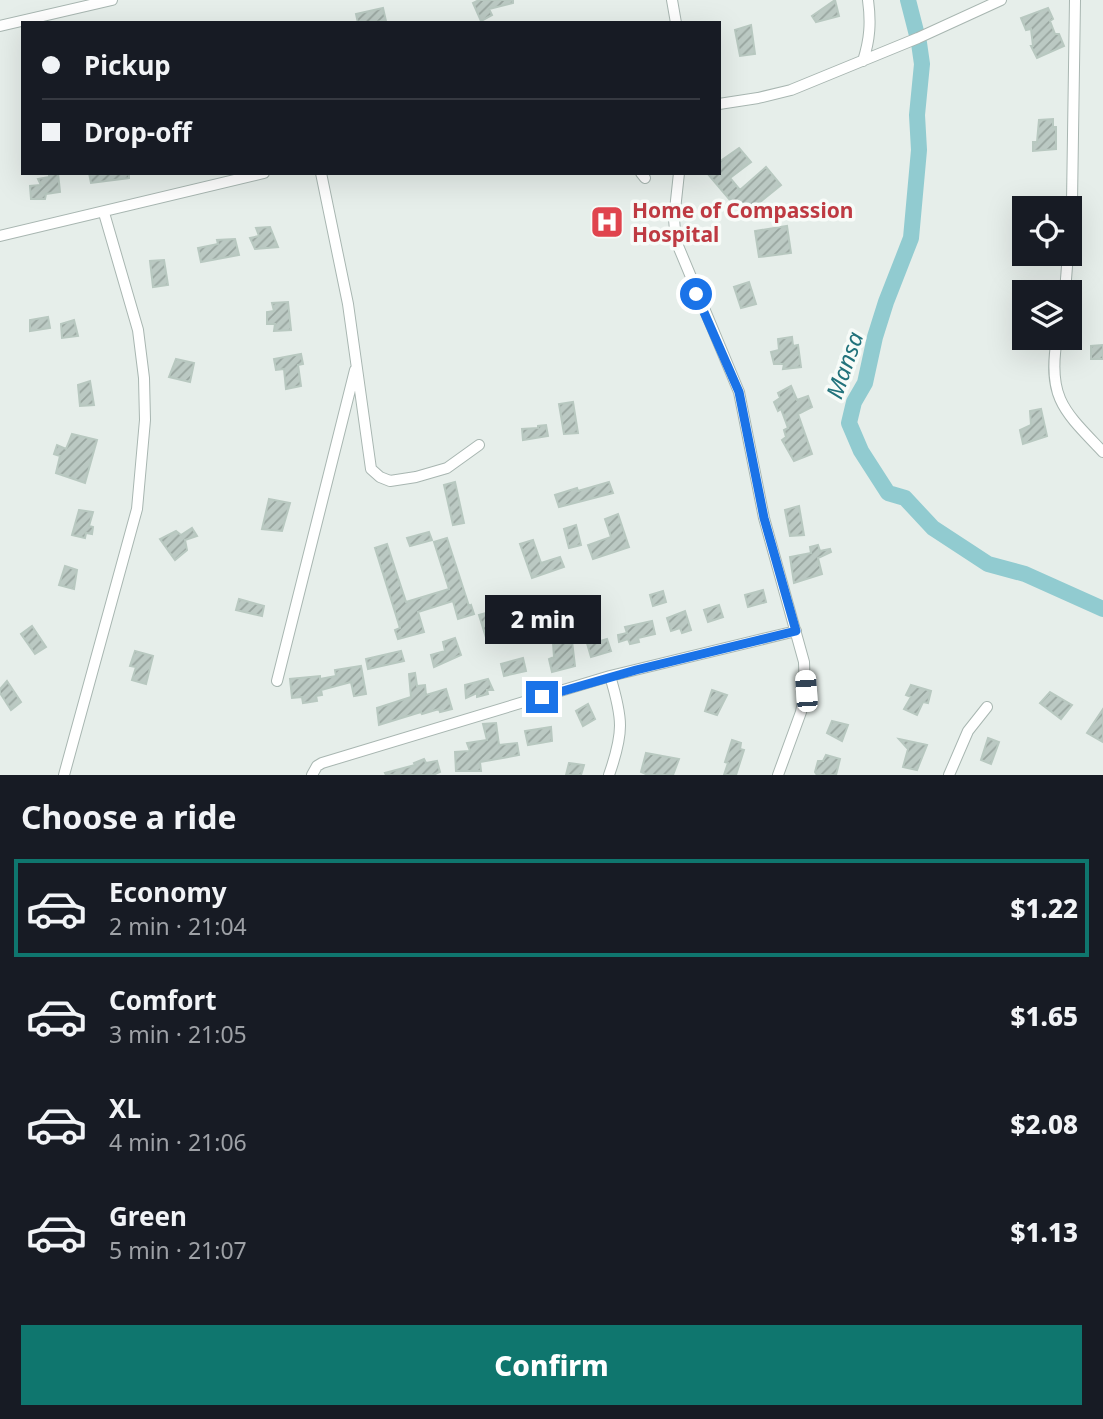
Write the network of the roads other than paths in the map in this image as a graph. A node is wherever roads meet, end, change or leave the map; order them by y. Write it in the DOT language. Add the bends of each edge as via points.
graph roads {
  1 [pos="112,0"];
  2 [pos="672,0"];
  3 [pos="868,0"];
  4 [pos="1001,0"];
  5 [pos="1075,0"];
  6 [pos="21,21"];
  7 [pos="22,21"];
  8 [pos="676,21"];
  9 [pos="0,26"];
  10 [pos="863,61"];
  11 [pos="721,104"];
  12 [pos="256,175"];
  13 [pos="321,175"];
  14 [pos="679,175"];
  15 [pos="104,213"];
  16 [pos="0,236"];
  17 [pos="1066,280"];
  18 [pos="1056,350"];
  19 [pos="356,366"];
  20 [pos="479,445"];
  21 [pos="1103,452"];
  22 [pos="796,631"];
  23 [pos="610,676"];
  24 [pos="277,681"];
  25 [pos="987,707"];
  26 [pos="64,775"];
  27 [pos="312,775"];
  28 [pos="609,775"];
  29 [pos="778,775"];
  30 [pos="949,775"];
  1 -- 7 [label="street"];
  2 -- 8 [label="street"];
  3 -- 10 [label="street" via="870,39"];
  4 -- 10 [label="street"];
  5 -- 17 [label="street" via="1072,202"];
  6 -- 9 [label="street"];
  10 -- 11 [label="street" via="791,90"];
  12 -- 15 [label="street"];
  13 -- 19 [label="street" via="341,260"];
  14 -- 22 [label="street" via="676,241 739,392 764,518"];
  15 -- 16 [label="street"];
  15 -- 26 [label="street" via="138,330 145,420 137,509"];
  18 -- 21 [label="street" via="1054,380 1059,400"];
  19 -- 20 [label="street" via="372,469 380,477 390,481 447,468"];
  19 -- 24 [label="street"];
  22 -- 23 [label="street"];
  22 -- 29 [label="street" via="806,691"];
  23 -- 27 [label="street" via="322,763"];
  23 -- 28 [label="street" via="622,721"];
  25 -- 30 [label="street" via="968,731"];
}
